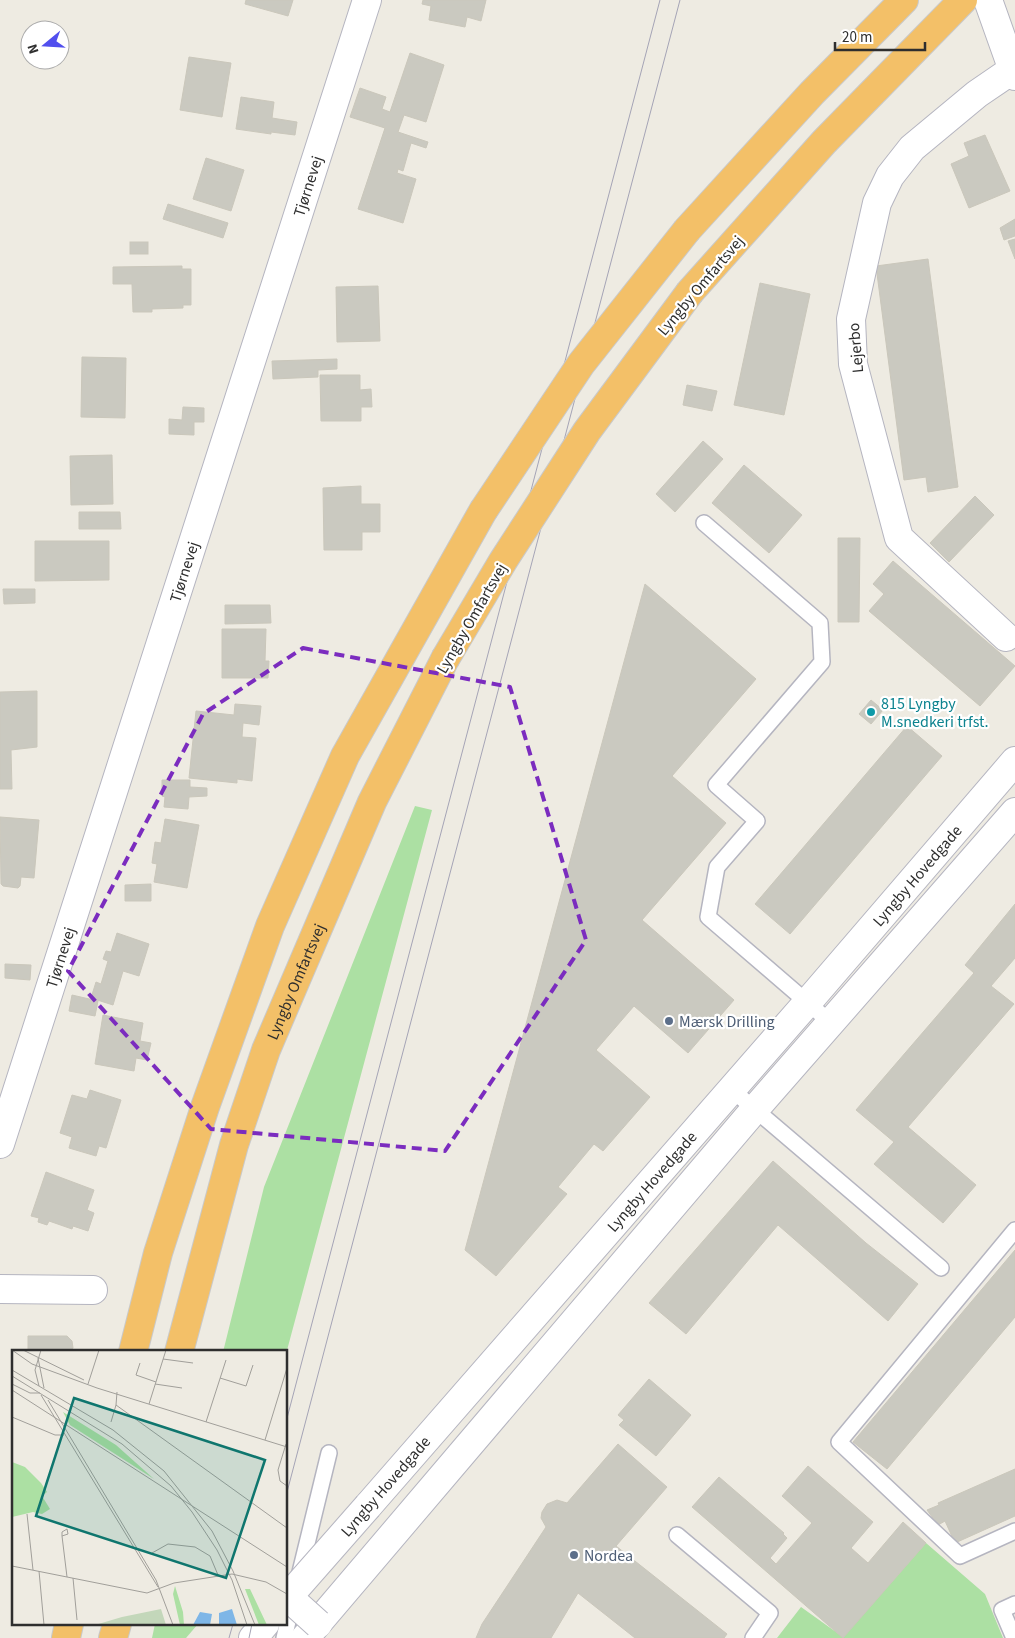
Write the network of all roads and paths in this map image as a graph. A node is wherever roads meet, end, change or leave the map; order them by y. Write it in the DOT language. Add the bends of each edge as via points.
graph roads {
  1 [pos="367,0"];
  2 [pos="904,0"];
  3 [pos="963,0"];
  4 [pos="988,0"];
  5 [pos="1014,73"];
  6 [pos="704,523"];
  7 [pos="1006,637"];
  8 [pos="1015,761"];
  9 [pos="981,800"];
  10 [pos="1010,817"];
  11 [pos="807,1003"];
  12 [pos="830,1022"];
  13 [pos="731,1089"];
  14 [pos="755,1109"];
  15 [pos="0,1144"];
  16 [pos="1015,1230"];
  17 [pos="942,1268"];
  18 [pos="0,1289"];
  19 [pos="93,1290"];
  20 [pos="134,1350"];
  21 [pos="180,1350"];
  22 [pos="329,1453"];
  23 [pos="1015,1531"];
  24 [pos="678,1535"];
  25 [pos="288,1597"];
  26 [pos="288,1599"];
  27 [pos="1015,1604"];
  28 [pos="288,1622"];
  29 [pos="263,1626"];
  30 [pos="315,1633"];
  31 [pos="253,1638"];
  32 [pos="753,1638"];
  33 [pos="1014,1638"];
  1 -- 15 [label="street, Tjørnevej"];
  2 -- 20 [label="highway, bridge" via="812,93 687,230 580,364 483,511 345,756 270,926 205,1107 158,1253"];
  3 -- 21 [label="highway, Lyngby Omfartsvej, bridge" via="824,142 690,292 587,430 445,659 372,802 266,1050 234,1145"];
  4 -- 5 [label="street"];
  5 -- 7 [label="street, Lejerbo" via="977,94 912,148 890,176 877,203 851,319 853,364 899,538"];
  6 -- 11 [label="lane" via="820,624 822,662 716,785 757,821 717,867 708,917"];
  8 -- 9 [label="street, Lyngby Hovedgade"];
  9 -- 10 [label="street"];
  9 -- 11 [label="street, Lyngby Hovedgade"];
  10 -- 12 [label="street, Lyngby Hovedgade"];
  11 -- 12 [label="lane"];
  11 -- 13 [label="street, Lyngby Hovedgade"];
  12 -- 14 [label="street, Lyngby Hovedgade"];
  13 -- 14 [label="lane"];
  13 -- 25 [label="street, Lyngby Hovedgade, bridge"];
  14 -- 17 [label="lane"];
  14 -- 30 [label="street, Lyngby Hovedgade" via="342,1594"];
  16 -- 23 [label="lane" via="839,1442 960,1556"];
  18 -- 19 [label="street"];
  22 -- 28 [label="lane"];
  24 -- 32 [label="lane" via="770,1613"];
  26 -- 30 [label="street, bridge"];
  27 -- 33 [label="lane" via="1002,1610"];
  29 -- 31 [label="street"];
}
